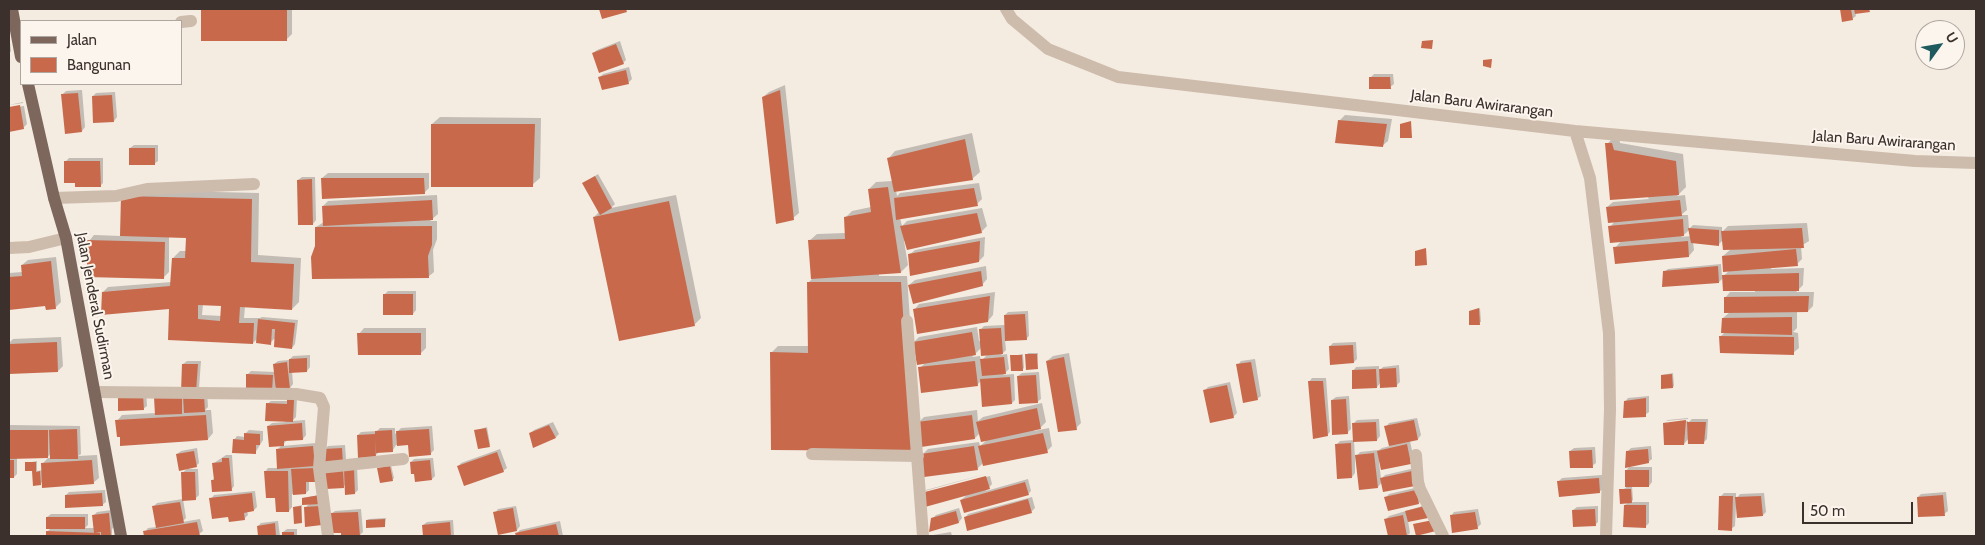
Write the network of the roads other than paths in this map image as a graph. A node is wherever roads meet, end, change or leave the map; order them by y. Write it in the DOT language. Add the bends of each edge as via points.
graph roads {
  1 [pos="12,9"];
  2 [pos="1006,9"];
  3 [pos="20,50"];
  4 [pos="28,85"];
  5 [pos="1575,131"];
  6 [pos="1976,163"];
  7 [pos="254,184"];
  8 [pos="54,198"];
  9 [pos="66,238"];
  10 [pos="9,248"];
  11 [pos="907,321"];
  12 [pos="95,392"];
  13 [pos="812,454"];
  14 [pos="1416,455"];
  15 [pos="918,456"];
  16 [pos="403,459"];
  17 [pos="319,468"];
  18 [pos="121,536"];
  19 [pos="328,536"];
  20 [pos="923,536"];
  21 [pos="1443,536"];
  22 [pos="1606,536"];
  1 -- 3 [label="main road"];
  2 -- 5 [label="street, Jalan Baru Awirarangan" via="1012,20 1048,49 1118,77"];
  4 -- 8 [label="main road, Jalan Jenderal Sudirman"];
  5 -- 6 [label="street, Jalan Baru Awirarangan" via="1915,161"];
  5 -- 22 [label="street" via="1590,178 1609,333"];
  7 -- 8 [label="street"];
  8 -- 9 [label="main road, Jalan Jenderal Sudirman"];
  9 -- 10 [label="street"];
  9 -- 12 [label="main road, Jalan Jenderal Sudirman"];
  11 -- 15 [label="street"];
  12 -- 17 [label="street" via="296,394 320,398 324,407"];
  12 -- 18 [label="main road, Jalan Jenderal Sudirman"];
  13 -- 15 [label="street"];
  14 -- 21 [label="street" via="1420,489"];
  15 -- 20 [label="street"];
  16 -- 17 [label="street"];
  17 -- 19 [label="street"];
}
